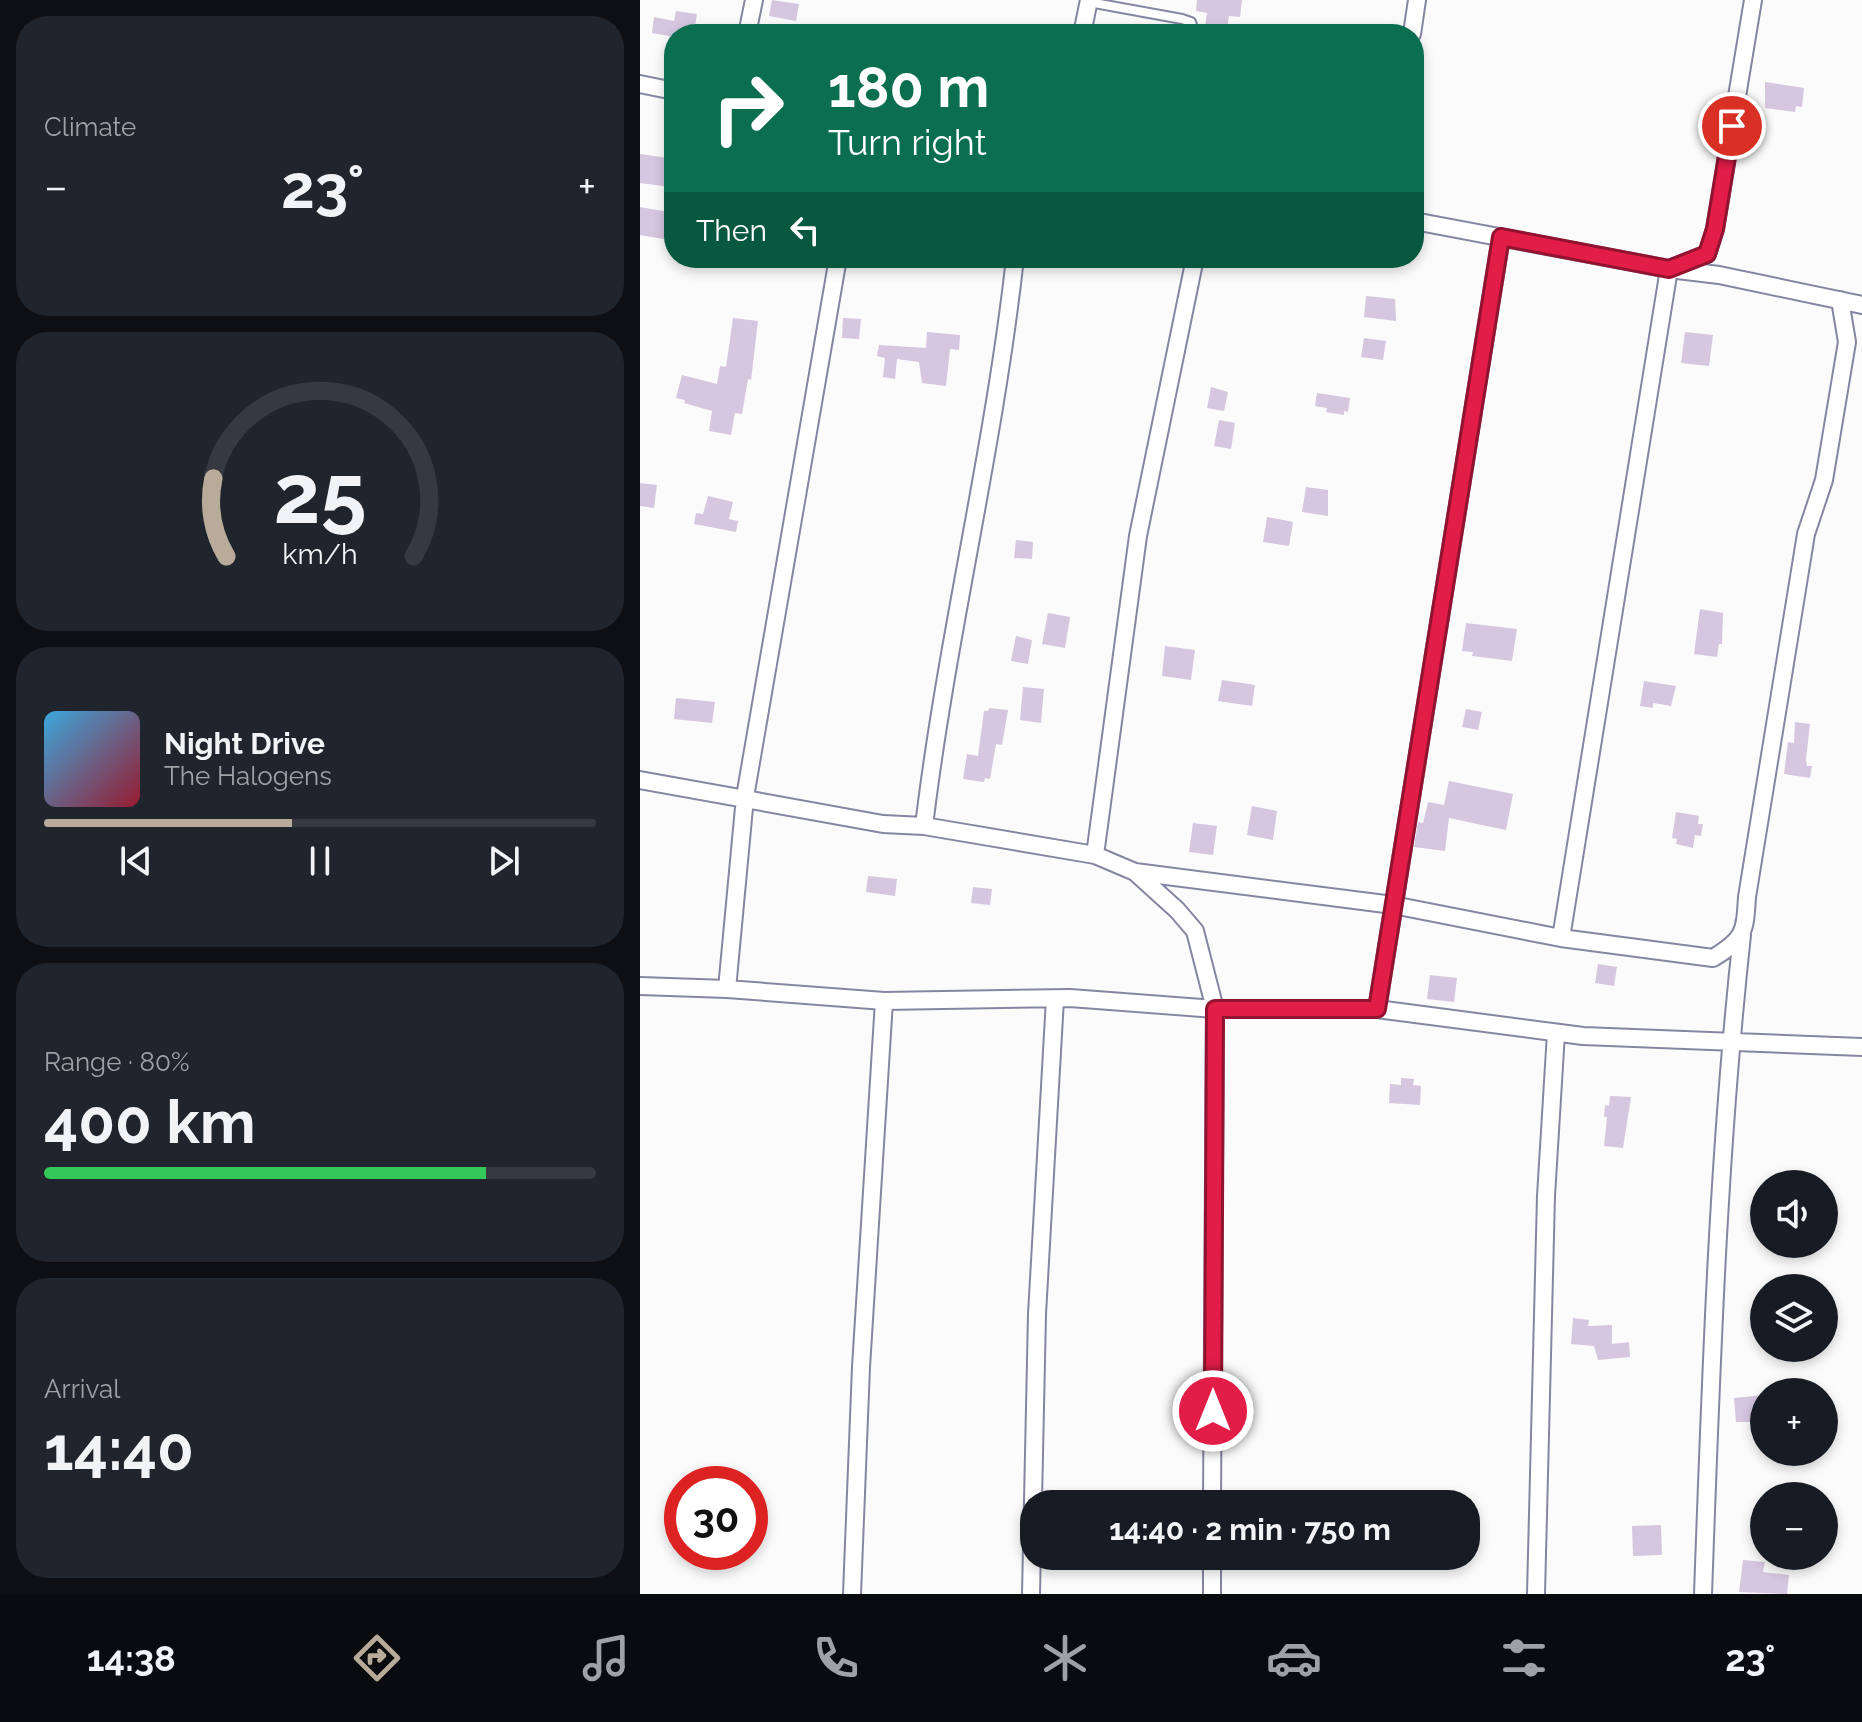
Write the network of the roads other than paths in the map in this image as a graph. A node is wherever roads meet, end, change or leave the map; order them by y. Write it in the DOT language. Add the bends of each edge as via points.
graph roads {
  1 [pos="754,0"];
  2 [pos="1417,0"];
  3 [pos="1753,0"];
  4 [pos="1089,1"];
  5 [pos="749,24"];
  6 [pos="1084,24"];
  7 [pos="1192,24"];
  8 [pos="1413,24"];
  9 [pos="640,84"];
  10 [pos="664,89"];
  11 [pos="1424,223"];
  12 [pos="1501,237"];
  13 [pos="836,268"];
  14 [pos="1014,268"];
  15 [pos="1193,268"];
  16 [pos="1669,269"];
  17 [pos="1840,300"];
  18 [pos="1862,305"];
  19 [pos="640,780"];
  20 [pos="745,797"];
  21 [pos="924,826"];
  22 [pos="1095,855"];
  23 [pos="1135,872"];
  24 [pos="1393,905"];
  25 [pos="1742,935"];
  26 [pos="1561,938"];
  27 [pos="640,986"];
  28 [pos="727,989"];
  29 [pos="1055,999"];
  30 [pos="884,1001"];
  31 [pos="1215,1009"];
  32 [pos="1377,1009"];
  33 [pos="1556,1033"];
  34 [pos="1731,1042"];
  35 [pos="1862,1047"];
  36 [pos="1212,1490"];
  37 [pos="1212,1570"];
  38 [pos="852,1594"];
  39 [pos="1031,1594"];
  40 [pos="1212,1594"];
  41 [pos="1536,1594"];
  42 [pos="1703,1594"];
  1 -- 5 [label="street"];
  2 -- 8 [label="street"];
  3 -- 16 [label="street" via="1715,229 1707,254"];
  4 -- 6 [label="street"];
  4 -- 7 [label="lane"];
  9 -- 10 [label="street"];
  11 -- 12 [label="street"];
  12 -- 16 [label="street"];
  12 -- 24 [label="street"];
  13 -- 20 [label="street"];
  14 -- 21 [label="street" via="989,447"];
  15 -- 22 [label="street" via="1138,536"];
  16 -- 17 [label="street"];
  16 -- 26 [label="street"];
  17 -- 18 [label="street"];
  17 -- 25 [label="street" via="1847,342 1824,480 1806,534"];
  19 -- 20 [label="street"];
  20 -- 21 [label="street" via="883,824"];
  20 -- 28 [label="street"];
  21 -- 22 [label="street"];
  22 -- 23 [label="street"];
  23 -- 24 [label="street"];
  23 -- 31 [label="street" via="1195,931"];
  24 -- 26 [label="street"];
  24 -- 32 [label="street"];
  25 -- 26 [label="street" via="1713,958"];
  25 -- 34 [label="street"];
  27 -- 28 [label="street"];
  28 -- 30 [label="street"];
  29 -- 30 [label="street"];
  29 -- 31 [label="street"];
  29 -- 39 [label="street" via="1037,1314"];
  30 -- 38 [label="street"];
  31 -- 32 [label="street"];
  31 -- 36 [label="street"];
  32 -- 33 [label="street"];
  33 -- 34 [label="street"];
  33 -- 41 [label="street" via="1546,1196"];
  34 -- 35 [label="street"];
  34 -- 42 [label="street"];
  37 -- 40 [label="street"];
}
